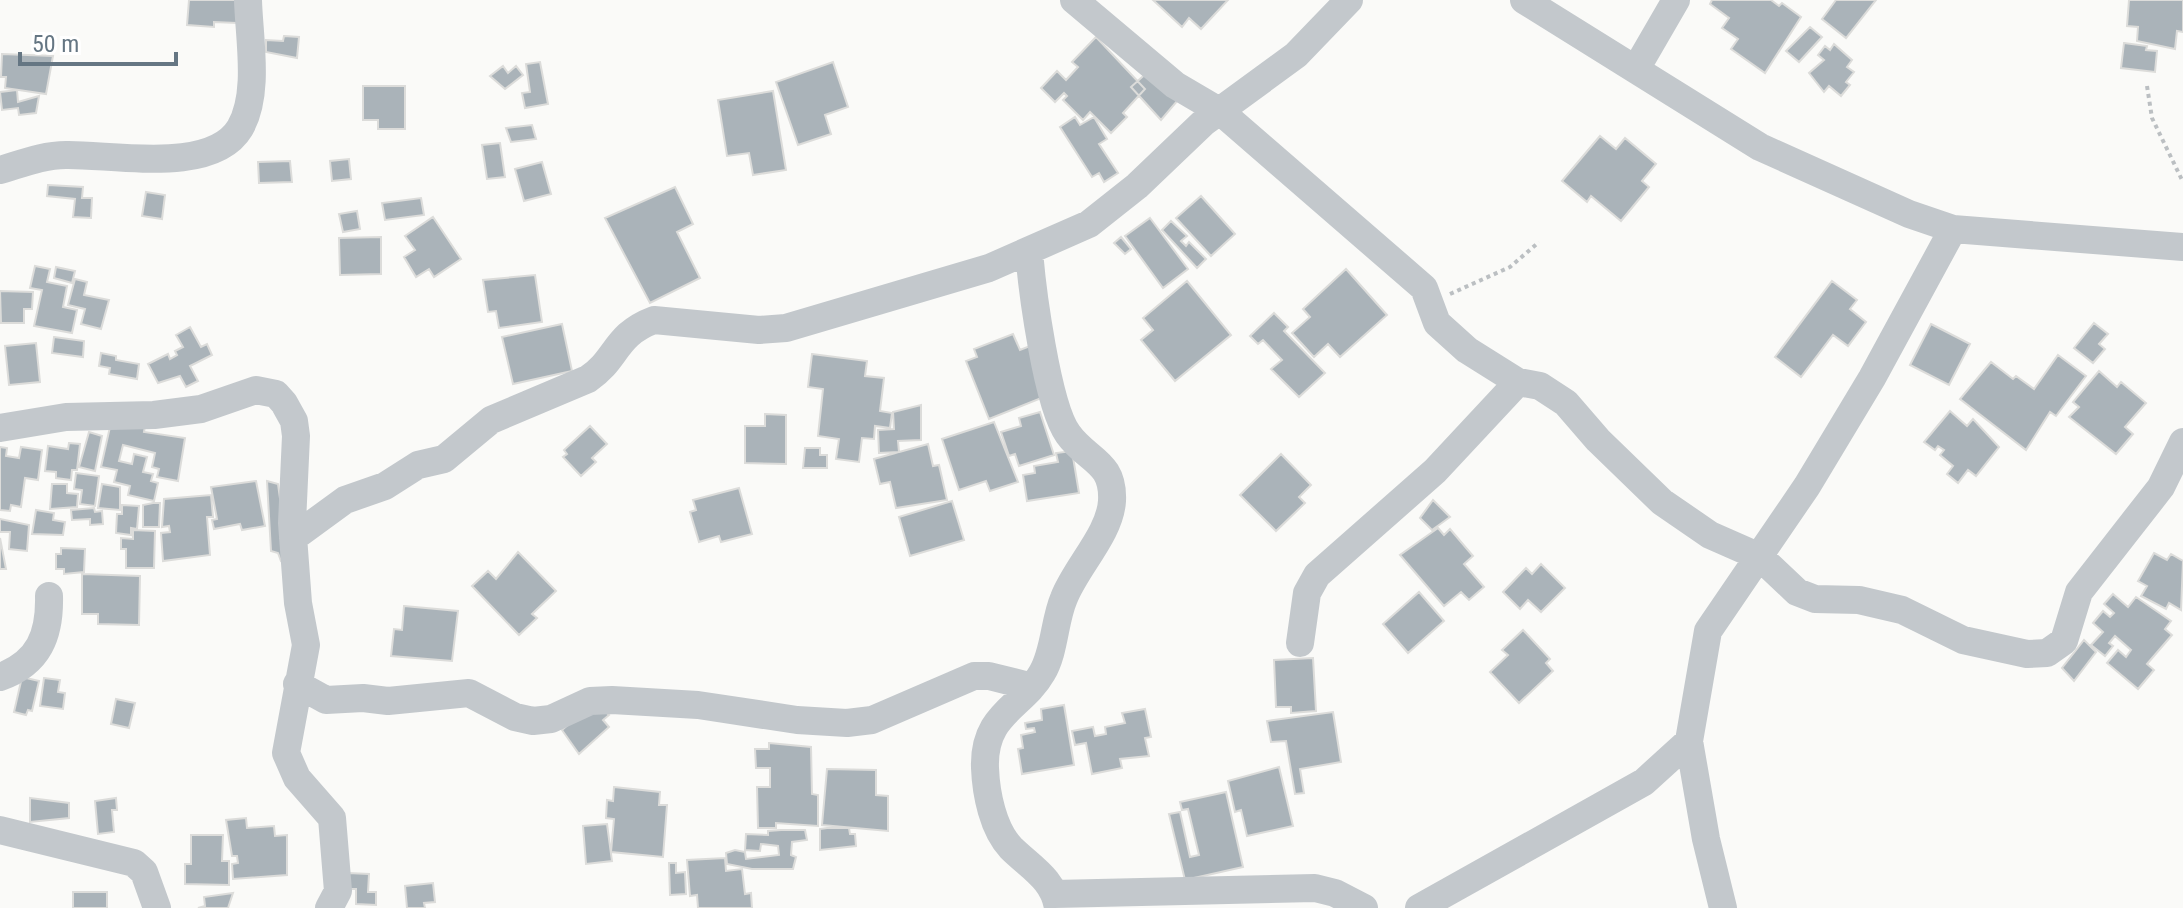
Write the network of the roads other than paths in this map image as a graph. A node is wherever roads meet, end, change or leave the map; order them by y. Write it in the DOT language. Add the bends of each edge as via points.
graph roads {
  1 [pos="248,0"];
  2 [pos="1074,0"];
  3 [pos="1349,0"];
  4 [pos="1524,0"];
  5 [pos="1676,0"];
  6 [pos="1636,69"];
  7 [pos="1221,112"];
  8 [pos="0,170"];
  9 [pos="1953,229"];
  10 [pos="2183,247"];
  11 [pos="1029,251"];
  12 [pos="1518,382"];
  13 [pos="0,428"];
  14 [pos="2183,442"];
  15 [pos="293,538"];
  16 [pos="1760,557"];
  17 [pos="49,596"];
  18 [pos="1300,643"];
  19 [pos="0,677"];
  20 [pos="297,684"];
  21 [pos="1029,686"];
  22 [pos="1689,741"];
  23 [pos="0,830"];
  24 [pos="1056,901"];
  25 [pos="157,908"];
  26 [pos="329,908"];
  27 [pos="1364,908"];
  28 [pos="1419,908"];
  29 [pos="1723,908"];
  1 -- 8 [label="street" via="250,95 240,128 222,145 201,156 63,155"];
  2 -- 7 [label="street" via="1175,85"];
  3 -- 7 [label="street" via="1296,55"];
  4 -- 6 [label="street"];
  5 -- 6 [label="street"];
  6 -- 9 [label="street" via="1760,147 1859,195"];
  7 -- 11 [label="street" via="1104,214"];
  7 -- 12 [label="street" via="1424,288 1441,328"];
  9 -- 10 [label="street"];
  9 -- 16 [label="street" via="1872,378"];
  11 -- 15 [label="street" via="989,268 786,328 654,320 641,325 620,340 601,370 588,379 491,420 444,459 418,465 385,486 345,500"];
  11 -- 21 [label="street" via="1036,314 1059,415 1066,433 1107,472 1112,502 1110,516 1065,596 1044,669"];
  12 -- 16 [label="street" via="1540,386 1566,403 1626,469 1679,516"];
  12 -- 18 [label="street" via="1435,471 1317,575 1307,593"];
  13 -- 15 [label="street" via="66,417 201,409 256,390 268,391 280,398 294,421"];
  14 -- 16 [label="street" via="2161,487 2079,592 2064,641 2047,653 2027,654 1963,640 1902,610 1873,603 1811,598"];
  15 -- 20 [label="street" via="306,645"];
  16 -- 22 [label="street" via="1708,631"];
  17 -- 19 [label="street" via="46,638 28,662"];
  20 -- 21 [label="street" via="326,700 388,701 469,693 533,721 551,719 590,701 612,700 847,723 872,720 974,676"];
  20 -- 26 [label="street" via="286,753 297,778 332,818 338,891"];
  21 -- 24 [label="street" via="997,723 988,742 985,775 1003,837 1045,878"];
  22 -- 28 [label="street" via="1644,782"];
  22 -- 29 [label="street"];
  23 -- 25 [label="street" via="134,863 144,872"];
  24 -- 27 [label="street" via="1291,887 1335,893"];
}
